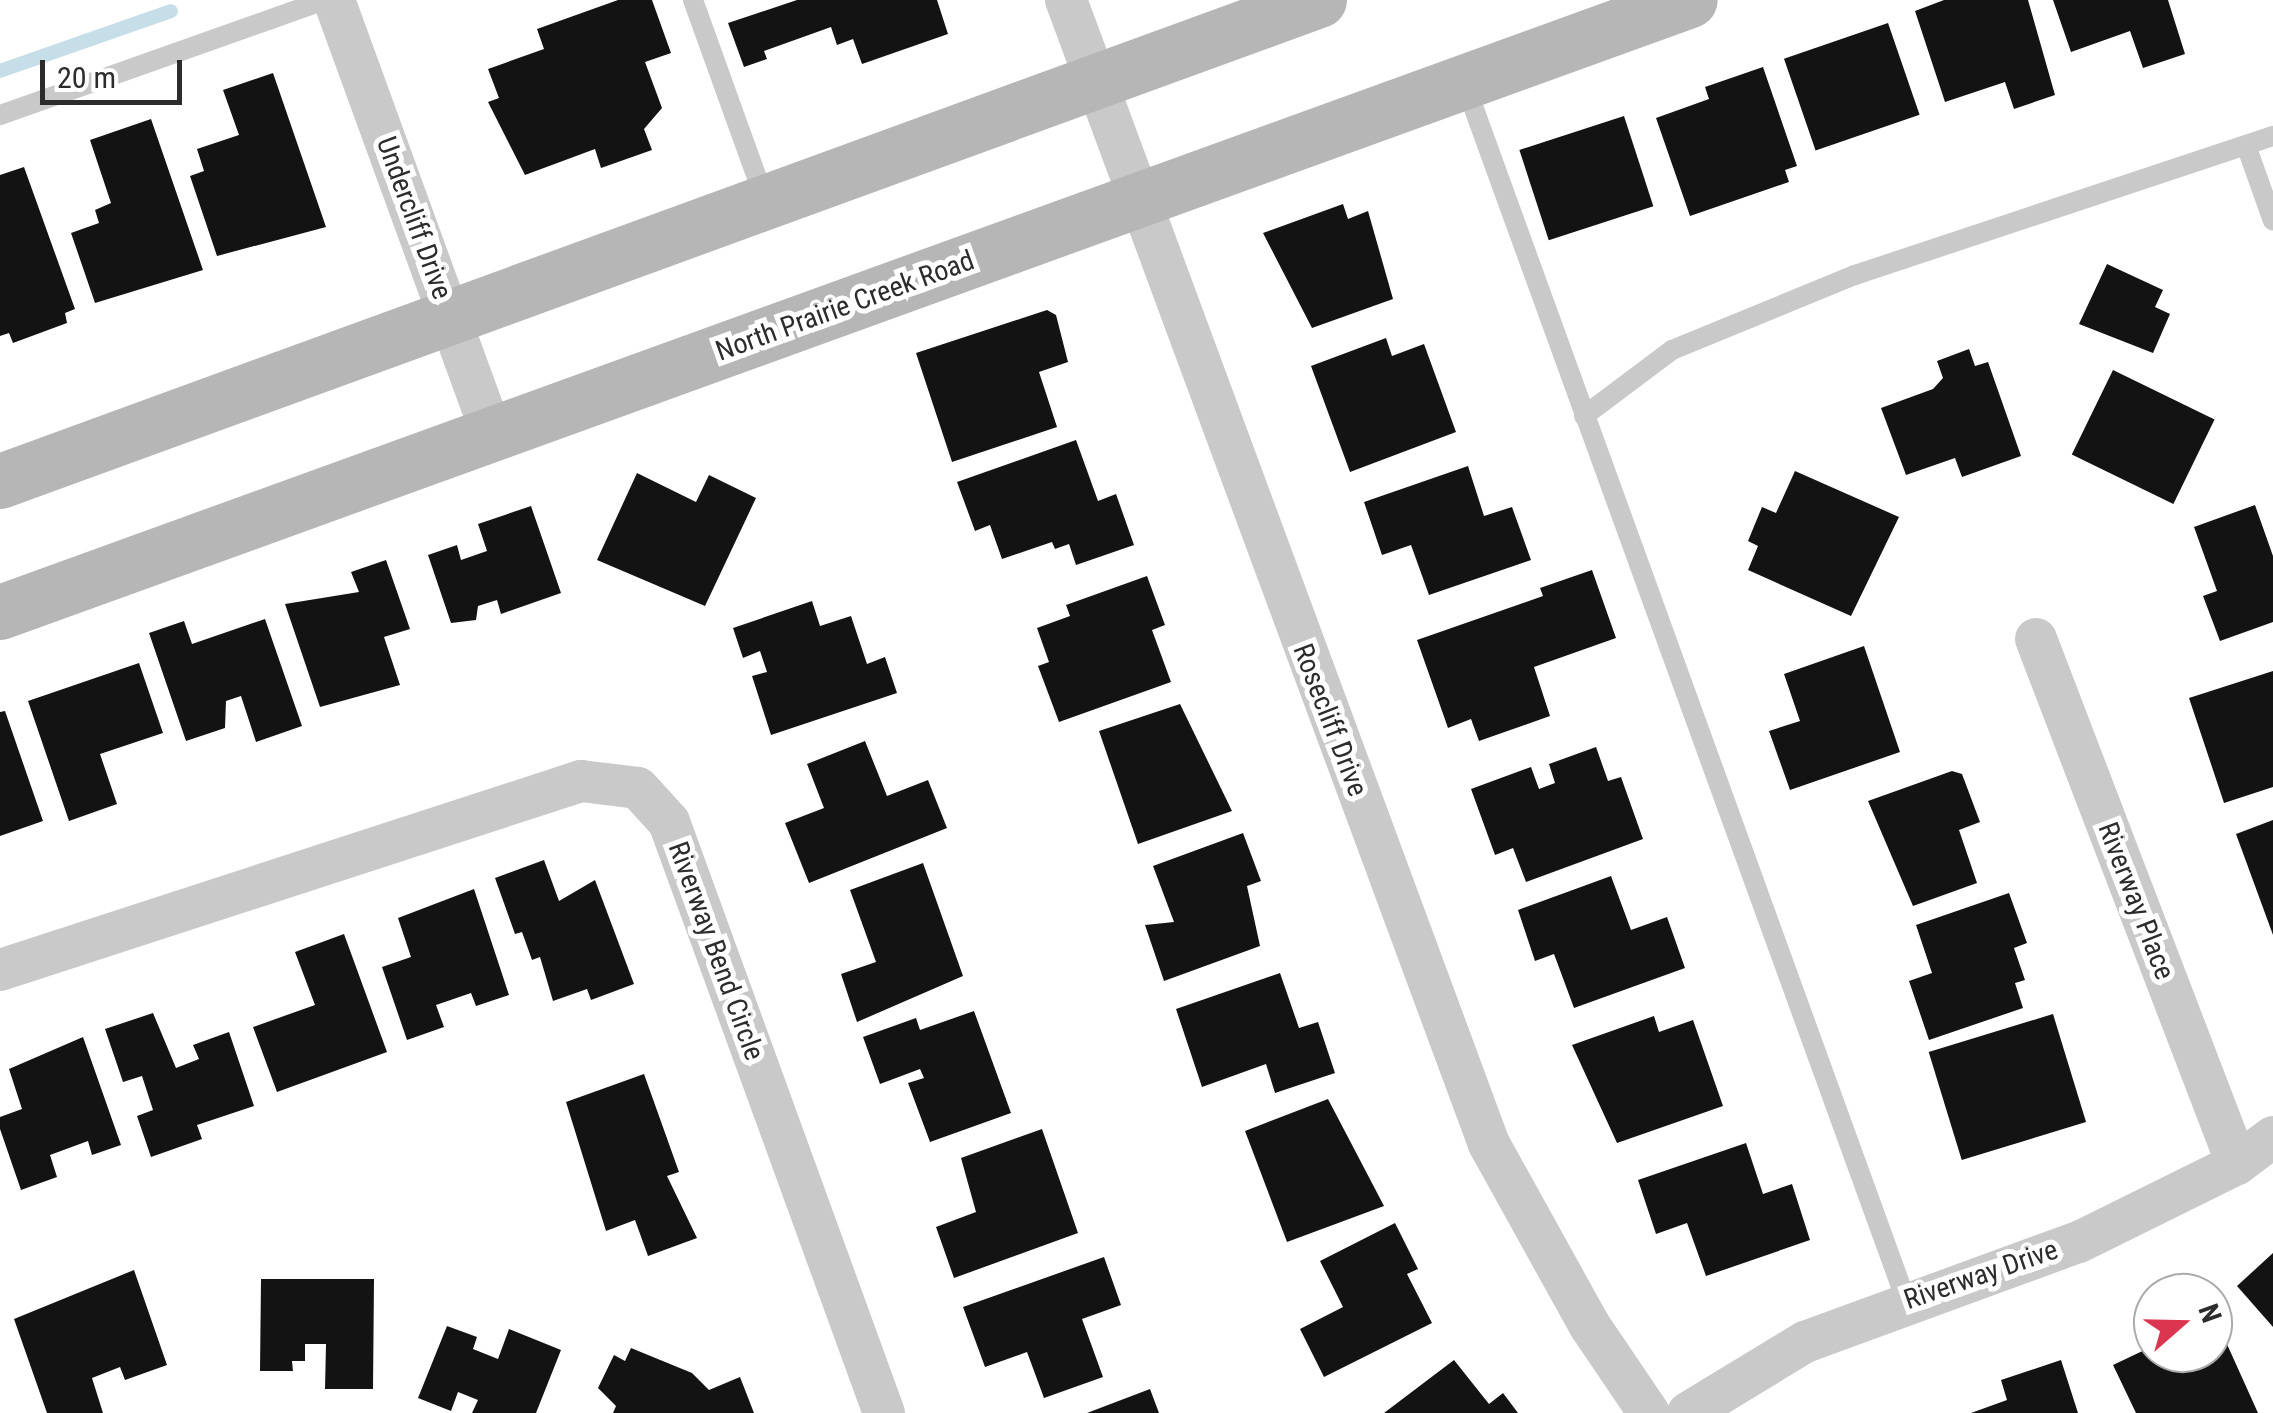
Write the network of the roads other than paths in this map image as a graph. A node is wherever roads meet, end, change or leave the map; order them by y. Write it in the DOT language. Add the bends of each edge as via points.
graph roads {
  1 [pos="325,0"];
  2 [pos="334,0"];
  3 [pos="693,0"];
  4 [pos="1066,0"];
  5 [pos="1320,0"];
  6 [pos="1690,0"];
  7 [pos="1096,81"];
  8 [pos="1464,81"];
  9 [pos="0,114"];
  10 [pos="2273,136"];
  11 [pos="2247,148"];
  12 [pos="765,200"];
  13 [pos="1135,200"];
  14 [pos="2273,221"];
  15 [pos="449,314"];
  16 [pos="1584,416"];
  17 [pos="493,436"];
  18 [pos="0,481"];
  19 [pos="0,612"];
  20 [pos="2036,639"];
  21 [pos="0,970"];
  22 [pos="2273,1137"];
  23 [pos="2236,1164"];
  24 [pos="1906,1300"];
  25 [pos="884,1413"];
  26 [pos="1650,1413"];
  27 [pos="1688,1413"];
  1 -- 9 [label="lane"];
  2 -- 15 [label="street, Undercliff Drive"];
  3 -- 12 [label="lane"];
  4 -- 7 [label="street, Rosecliff Drive"];
  5 -- 7 [label="main road"];
  6 -- 8 [label="main road, North Prairie Creek Road"];
  7 -- 12 [label="main road"];
  7 -- 13 [label="street, Rosecliff Drive"];
  8 -- 13 [label="main road, North Prairie Creek Road"];
  8 -- 16 [label="lane"];
  10 -- 11 [label="lane"];
  11 -- 14 [label="lane"];
  11 -- 16 [label="lane" via="1855,276 1672,350"];
  12 -- 15 [label="main road"];
  13 -- 17 [label="main road, North Prairie Creek Road"];
  13 -- 26 [label="street, Rosecliff Drive" via="1489,1144 1590,1326"];
  15 -- 17 [label="street, Undercliff Drive"];
  15 -- 18 [label="main road"];
  16 -- 24 [label="lane"];
  17 -- 19 [label="main road, North Prairie Creek Road"];
  20 -- 23 [label="street, Riverway Place"];
  21 -- 25 [label="street, Riverway Bend Circle" via="581,781 638,788 669,822"];
  22 -- 23 [label="street, Riverway Drive"];
  23 -- 24 [label="street, Riverway Drive" via="2079,1242"];
  24 -- 27 [label="street, Riverway Drive" via="1805,1342"];
}
